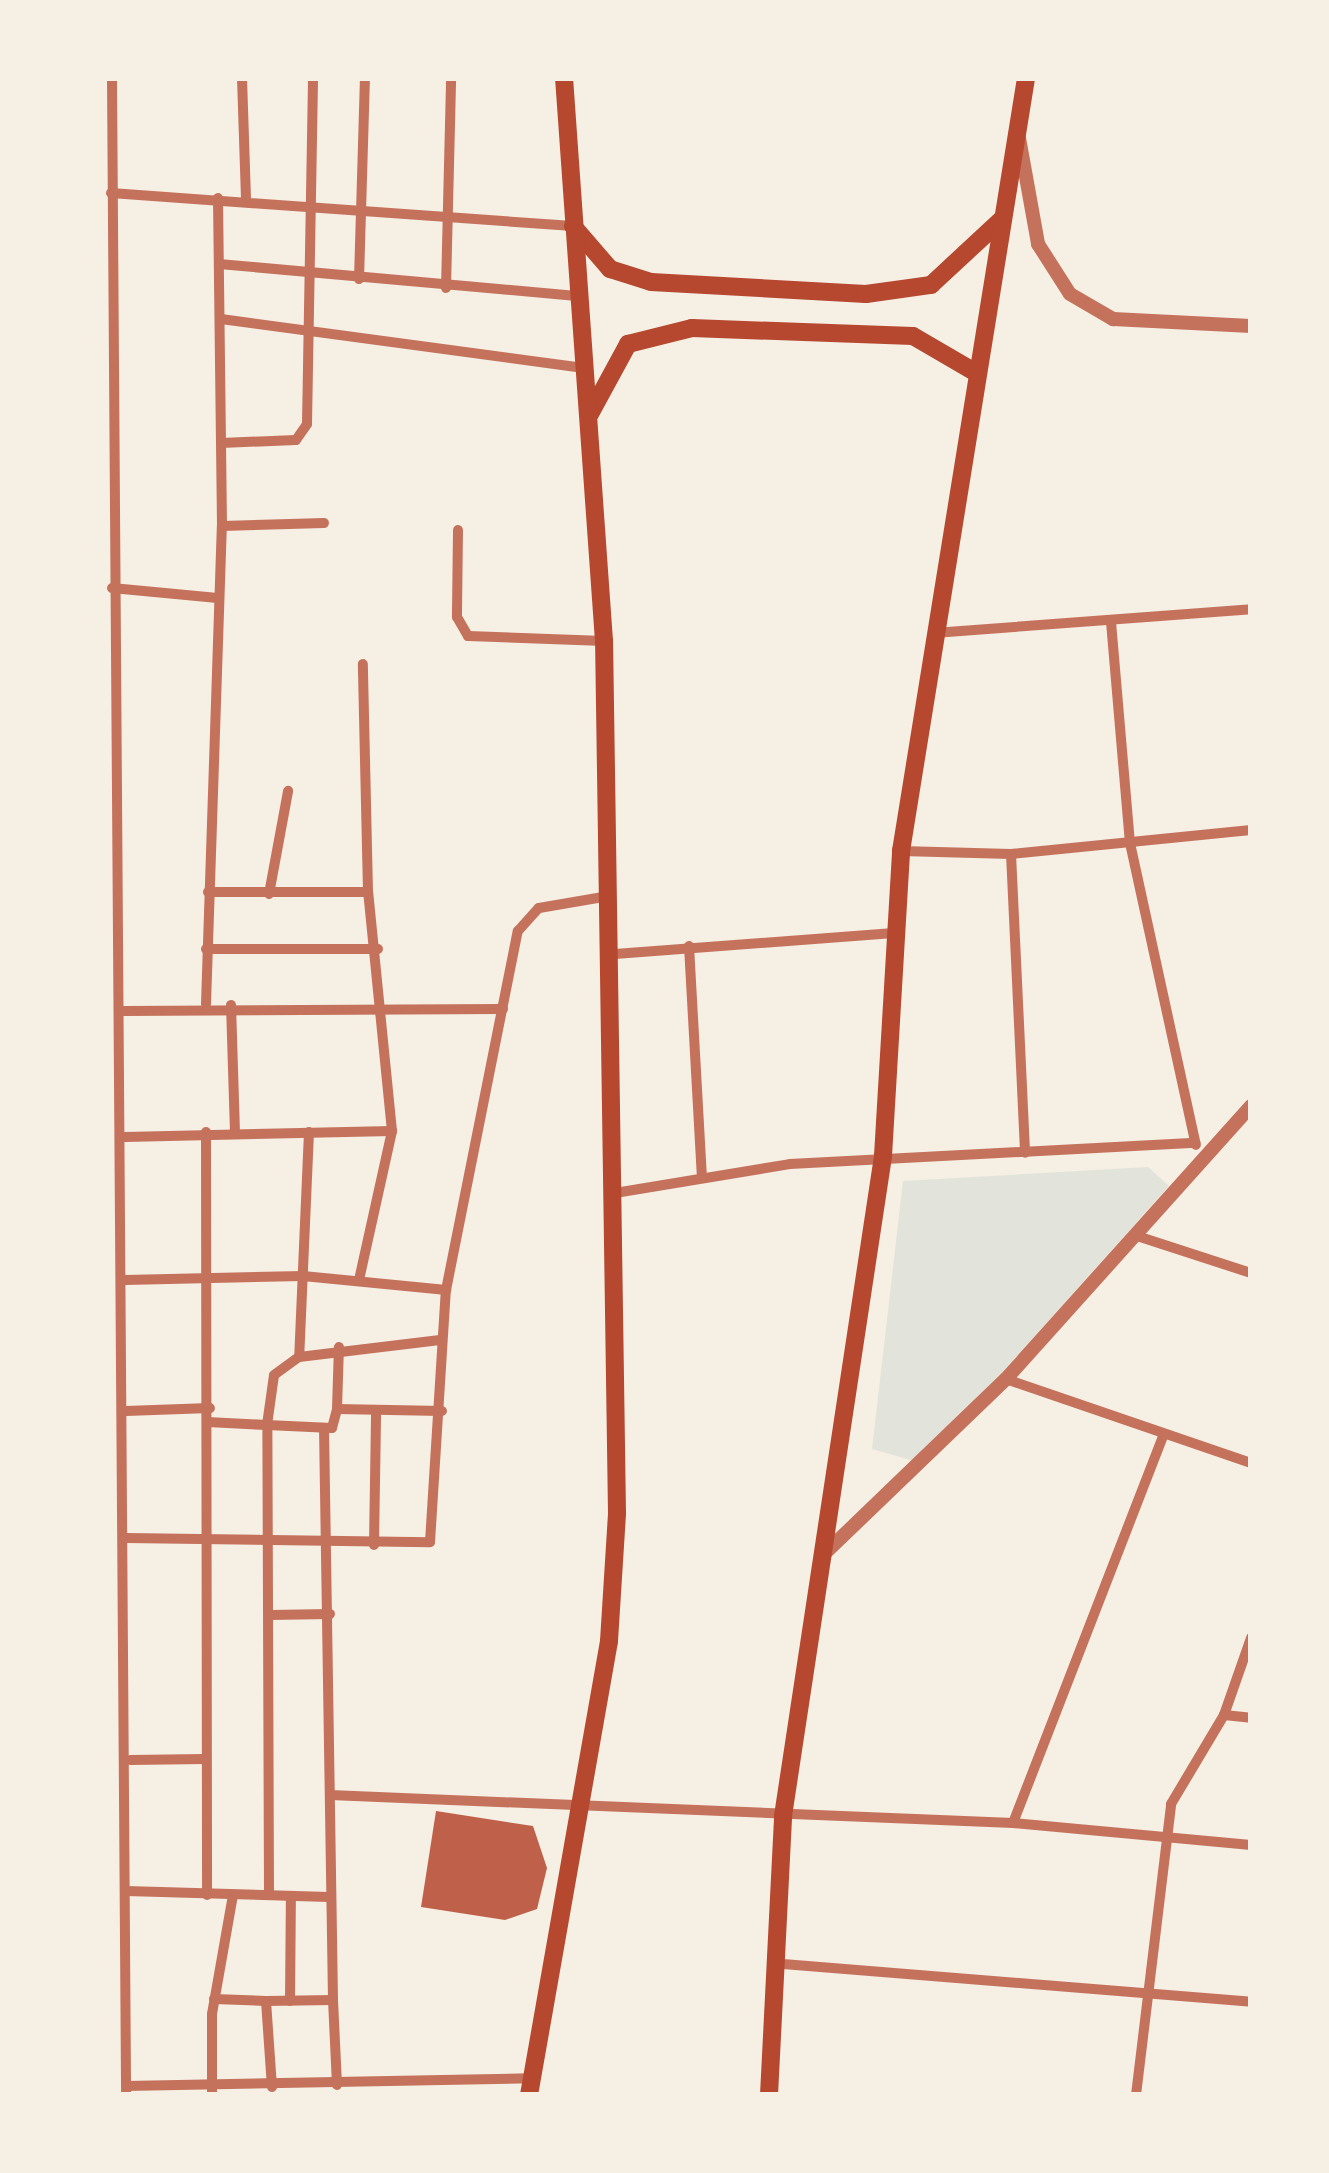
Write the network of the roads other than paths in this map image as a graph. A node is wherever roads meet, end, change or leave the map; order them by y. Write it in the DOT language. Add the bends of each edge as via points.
graph roads {
  1 [pos="112,78"];
  2 [pos="242,78"];
  3 [pos="313,78"];
  4 [pos="365,78"];
  5 [pos="451,78"];
  6 [pos="564,78"];
  7 [pos="1026,78"];
  8 [pos="1018,135"];
  9 [pos="111,193"];
  10 [pos="218,198"];
  11 [pos="247,200"];
  12 [pos="312,203"];
  13 [pos="359,206"];
  14 [pos="444,211"];
  15 [pos="1004,217"];
  16 [pos="573,226"];
  17 [pos="219,264"];
  18 [pos="307,272"];
  19 [pos="359,279"];
  20 [pos="446,288"];
  21 [pos="577,296"];
  22 [pos="221,319"];
  23 [pos="1251,326"];
  24 [pos="310,331"];
  25 [pos="584,368"];
  26 [pos="978,374"];
  27 [pos="586,427"];
  28 [pos="220,443"];
  29 [pos="323,523"];
  30 [pos="223,526"];
  31 [pos="458,530"];
  32 [pos="112,588"];
  33 [pos="218,598"];
  34 [pos="1251,609"];
  35 [pos="1111,622"];
  36 [pos="934,633"];
  37 [pos="604,640"];
  38 [pos="363,664"];
  39 [pos="288,791"];
  40 [pos="1251,830"];
  41 [pos="1130,842"];
  42 [pos="901,851"];
  43 [pos="1011,854"];
  44 [pos="208,892"];
  45 [pos="368,892"];
  46 [pos="269,894"];
  47 [pos="614,895"];
  48 [pos="898,933"];
  49 [pos="689,946"];
  50 [pos="206,949"];
  51 [pos="378,949"];
  52 [pos="615,954"];
  53 [pos="206,1004"];
  54 [pos="232,1005"];
  55 [pos="503,1009"];
  56 [pos="386,1010"];
  57 [pos="124,1011"];
  58 [pos="1251,1106"];
  59 [pos="235,1131"];
  60 [pos="392,1131"];
  61 [pos="206,1132"];
  62 [pos="309,1132"];
  63 [pos="124,1137"];
  64 [pos="1199,1150"];
  65 [pos="1025,1153"];
  66 [pos="883,1156"];
  67 [pos="702,1178"];
  68 [pos="615,1193"];
  69 [pos="1134,1235"];
  70 [pos="1251,1273"];
  71 [pos="207,1275"];
  72 [pos="303,1276"];
  73 [pos="124,1280"];
  74 [pos="359,1280"];
  75 [pos="446,1290"];
  76 [pos="440,1340"];
  77 [pos="339,1347"];
  78 [pos="299,1357"];
  79 [pos="1006,1379"];
  80 [pos="337,1409"];
  81 [pos="126,1411"];
  82 [pos="376,1411"];
  83 [pos="442,1411"];
  84 [pos="209,1415"];
  85 [pos="267,1425"];
  86 [pos="324,1428"];
  87 [pos="1164,1434"];
  88 [pos="1251,1463"];
  89 [pos="127,1538"];
  90 [pos="205,1540"];
  91 [pos="265,1542"];
  92 [pos="326,1543"];
  93 [pos="374,1545"];
  94 [pos="823,1555"];
  95 [pos="330,1614"];
  96 [pos="270,1615"];
  97 [pos="1251,1638"];
  98 [pos="1224,1715"];
  99 [pos="1251,1718"];
  100 [pos="205,1759"];
  101 [pos="130,1760"];
  102 [pos="330,1795"];
  103 [pos="574,1805"];
  104 [pos="783,1816"];
  105 [pos="1013,1823"];
  106 [pos="1165,1834"];
  107 [pos="1251,1845"];
  108 [pos="126,1891"];
  109 [pos="207,1895"];
  110 [pos="233,1895"];
  111 [pos="269,1895"];
  112 [pos="291,1896"];
  113 [pos="329,1897"];
  114 [pos="783,1964"];
  115 [pos="1144,1987"];
  116 [pos="214,1999"];
  117 [pos="333,2000"];
  118 [pos="266,2001"];
  119 [pos="290,2001"];
  120 [pos="1251,2002"];
  121 [pos="337,2085"];
  122 [pos="272,2087"];
  123 [pos="530,2087"];
  124 [pos="126,2090"];
  125 [pos="212,2091"];
  126 [pos="289,2091"];
  127 [pos="769,2095"];
  128 [pos="1136,2095"];
  1 -- 9 [label="street"];
  2 -- 11 [label="street"];
  3 -- 12 [label="street"];
  4 -- 13 [label="street"];
  5 -- 14 [label="street"];
  6 -- 16 [label="highway"];
  7 -- 8 [label="highway"];
  8 -- 15 [label="highway"];
  8 -- 23 [label="street" via="1038,244 1070,294 1113,319"];
  9 -- 10 [label="street"];
  9 -- 32 [label="street"];
  10 -- 11 [label="street"];
  10 -- 17 [label="street"];
  11 -- 12 [label="street"];
  12 -- 13 [label="street"];
  12 -- 18 [label="street"];
  13 -- 14 [label="street"];
  13 -- 19 [label="street"];
  14 -- 16 [label="street"];
  14 -- 20 [label="street"];
  15 -- 16 [label="highway" via="931,285 866,294 651,282 610,269"];
  15 -- 26 [label="highway"];
  16 -- 21 [label="highway"];
  17 -- 18 [label="street"];
  17 -- 22 [label="street"];
  18 -- 19 [label="street"];
  18 -- 24 [label="street"];
  19 -- 20 [label="street"];
  20 -- 21 [label="street"];
  21 -- 25 [label="highway"];
  22 -- 24 [label="street"];
  22 -- 28 [label="street"];
  24 -- 25 [label="street"];
  24 -- 28 [label="street" via="302,435"];
  25 -- 27 [label="highway"];
  26 -- 27 [label="highway" via="913,337 692,328 628,344 603,373"];
  26 -- 36 [label="highway"];
  27 -- 37 [label="highway"];
  28 -- 30 [label="street"];
  29 -- 30 [label="street"];
  30 -- 33 [label="street"];
  31 -- 37 [label="street" via="457,616 468,636"];
  32 -- 33 [label="street"];
  32 -- 57 [label="street"];
  33 -- 44 [label="street"];
  34 -- 35 [label="street"];
  35 -- 36 [label="street"];
  35 -- 41 [label="street"];
  36 -- 42 [label="highway"];
  37 -- 47 [label="highway"];
  38 -- 45 [label="street"];
  39 -- 46 [label="street"];
  40 -- 41 [label="street"];
  41 -- 43 [label="street"];
  41 -- 64 [label="street"];
  42 -- 43 [label="street"];
  42 -- 48 [label="highway"];
  43 -- 65 [label="street"];
  44 -- 46 [label="street"];
  44 -- 50 [label="street"];
  45 -- 46 [label="street"];
  45 -- 51 [label="street"];
  47 -- 52 [label="highway"];
  47 -- 55 [label="street" via="526,917"];
  48 -- 49 [label="street"];
  48 -- 66 [label="highway"];
  49 -- 52 [label="street"];
  49 -- 67 [label="street"];
  50 -- 51 [label="street"];
  50 -- 53 [label="street"];
  51 -- 56 [label="street"];
  52 -- 68 [label="highway"];
  53 -- 54 [label="street"];
  53 -- 57 [label="street"];
  54 -- 56 [label="street"];
  54 -- 59 [label="street"];
  55 -- 56 [label="street"];
  55 -- 75 [label="street"];
  56 -- 60 [label="street"];
  57 -- 63 [label="street"];
  58 -- 64 [label="street"];
  59 -- 61 [label="street"];
  59 -- 62 [label="street"];
  60 -- 62 [label="street"];
  60 -- 74 [label="street"];
  61 -- 63 [label="street"];
  61 -- 71 [label="street"];
  62 -- 72 [label="street"];
  63 -- 73 [label="street"];
  64 -- 65 [label="street"];
  64 -- 69 [label="street"];
  65 -- 66 [label="street"];
  66 -- 67 [label="street"];
  66 -- 94 [label="highway"];
  67 -- 68 [label="street"];
  68 -- 103 [label="highway" via="609,1641"];
  69 -- 70 [label="street"];
  69 -- 79 [label="street"];
  71 -- 72 [label="street"];
  71 -- 73 [label="street"];
  71 -- 84 [label="street"];
  72 -- 74 [label="street"];
  72 -- 78 [label="street"];
  73 -- 81 [label="street"];
  74 -- 75 [label="street"];
  75 -- 76 [label="street"];
  76 -- 77 [label="street"];
  76 -- 83 [label="street"];
  77 -- 78 [label="street"];
  77 -- 80 [label="street"];
  78 -- 85 [label="street" via="274,1375"];
  79 -- 87 [label="street"];
  79 -- 94 [label="street"];
  80 -- 82 [label="street"];
  80 -- 86 [label="street"];
  81 -- 84 [label="street"];
  81 -- 89 [label="street"];
  82 -- 83 [label="street"];
  82 -- 93 [label="street"];
  83 -- 93 [label="street" via="436,1534 423,1546"];
  84 -- 85 [label="street"];
  84 -- 90 [label="street"];
  85 -- 86 [label="street"];
  85 -- 91 [label="street"];
  86 -- 92 [label="street"];
  87 -- 88 [label="street"];
  87 -- 105 [label="street"];
  89 -- 90 [label="street"];
  89 -- 101 [label="street"];
  90 -- 91 [label="street"];
  90 -- 100 [label="street"];
  91 -- 92 [label="street"];
  91 -- 96 [label="street"];
  92 -- 93 [label="street"];
  92 -- 95 [label="street"];
  94 -- 104 [label="highway"];
  95 -- 96 [label="street"];
  95 -- 102 [label="street"];
  96 -- 111 [label="street"];
  97 -- 98 [label="street"];
  98 -- 99 [label="street"];
  98 -- 106 [label="street" via="1180,1778"];
  100 -- 101 [label="street"];
  100 -- 109 [label="street"];
  101 -- 108 [label="street"];
  102 -- 103 [label="street"];
  102 -- 113 [label="street"];
  103 -- 104 [label="street"];
  103 -- 123 [label="highway"];
  104 -- 105 [label="street"];
  104 -- 114 [label="highway"];
  105 -- 106 [label="street"];
  106 -- 107 [label="street"];
  106 -- 115 [label="street"];
  108 -- 109 [label="street"];
  108 -- 124 [label="street"];
  109 -- 110 [label="street"];
  110 -- 111 [label="street"];
  110 -- 116 [label="street"];
  111 -- 112 [label="street"];
  112 -- 113 [label="street"];
  112 -- 119 [label="street"];
  113 -- 117 [label="street"];
  114 -- 115 [label="street"];
  114 -- 127 [label="highway"];
  115 -- 120 [label="street"];
  115 -- 128 [label="street"];
  116 -- 118 [label="street"];
  116 -- 125 [label="street"];
  117 -- 119 [label="street"];
  117 -- 121 [label="street"];
  118 -- 119 [label="street"];
  118 -- 122 [label="street"];
  121 -- 123 [label="street"];
  121 -- 126 [label="street"];
  122 -- 125 [label="street"];
  122 -- 126 [label="street"];
  124 -- 125 [label="street"];
}
